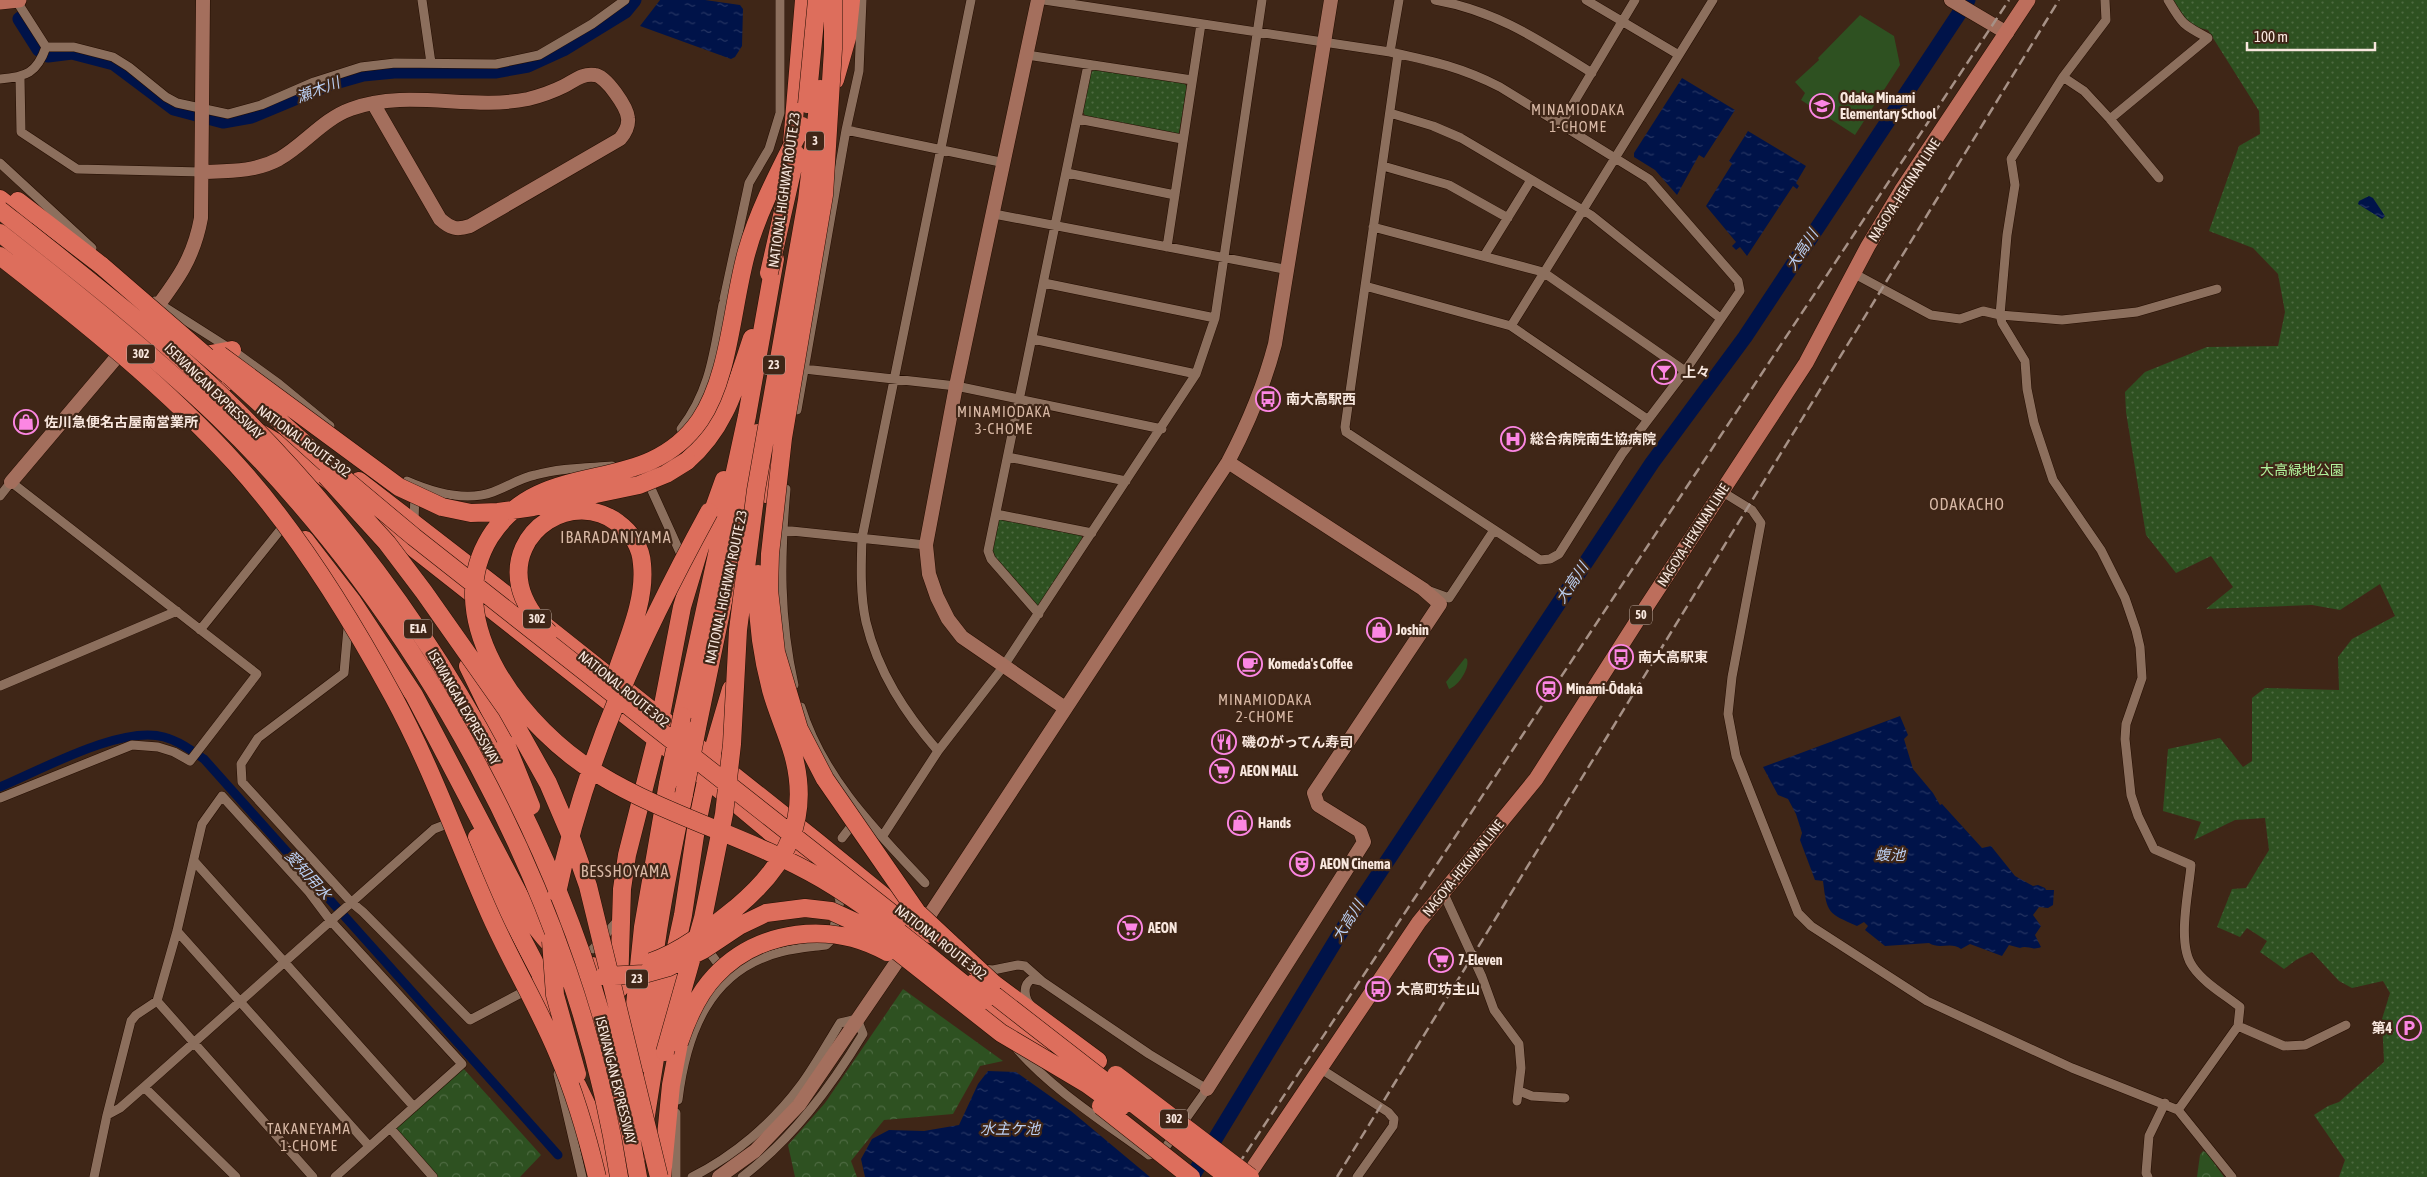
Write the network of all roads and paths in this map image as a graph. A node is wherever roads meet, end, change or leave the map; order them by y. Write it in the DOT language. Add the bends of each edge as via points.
graph roads {
  1 [pos="17,0"];
  2 [pos="203,0"];
  3 [pos="422,0"];
  4 [pos="625,0"];
  5 [pos="780,0"];
  6 [pos="794,0"];
  7 [pos="804,0"];
  8 [pos="817,0"];
  9 [pos="828,0"];
  10 [pos="834,0"];
  11 [pos="851,0"];
  12 [pos="862,0"];
  13 [pos="971,0"];
  14 [pos="1038,0"];
  15 [pos="1044,0"];
  16 [pos="1262,0"];
  17 [pos="1331,0"];
  18 [pos="1399,0"];
  19 [pos="1434,0"];
  20 [pos="1586,0"];
  21 [pos="1635,0"];
  22 [pos="1713,0"];
  23 [pos="2028,0"];
  24 [pos="2105,0"];
  25 [pos="2168,0"];
  26 [pos="0,2"];
  27 [pos="1955,3"];
  28 [pos="1102,4"];
  29 [pos="1622,22"];
  30 [pos="1201,24"];
  31 [pos="1257,32"];
  32 [pos="2007,33"];
  33 [pos="1324,42"];
  34 [pos="44,51"];
  35 [pos="1394,53"];
  36 [pos="1027,55"];
  37 [pos="1679,55"];
  38 [pos="431,63"];
  39 [pos="1088,65"];
  40 [pos="846,70"];
  41 [pos="859,71"];
  42 [pos="1592,73"];
  43 [pos="2064,77"];
  44 [pos="20,78"];
  45 [pos="0,79"];
  46 [pos="1192,80"];
  47 [pos="373,103"];
  48 [pos="826,110"];
  49 [pos="202,111"];
  50 [pos="1390,113"];
  51 [pos="1078,119"];
  52 [pos="2110,119"];
  53 [pos="799,124"];
  54 [pos="1561,124"];
  55 [pos="846,130"];
  56 [pos="1182,139"];
  57 [pos="941,150"];
  58 [pos="1617,157"];
  59 [pos="0,163"];
  60 [pos="1004,163"];
  61 [pos="1383,166"];
  62 [pos="202,172"];
  63 [pos="1067,173"];
  64 [pos="2159,178"];
  65 [pos="1531,180"];
  66 [pos="0,186"];
  67 [pos="1175,195"];
  68 [pos="0,199"];
  69 [pos="0,210"];
  70 [pos="1582,210"];
  71 [pos="994,214"];
  72 [pos="1508,218"];
  73 [pos="1056,224"];
  74 [pos="1373,227"];
  75 [pos="0,233"];
  76 [pos="0,242"];
  77 [pos="1166,247"];
  78 [pos="1484,256"];
  79 [pos="2,257"];
  80 [pos="1223,258"];
  81 [pos="102,266"];
  82 [pos="1289,270"];
  83 [pos="1543,272"];
  84 [pos="1853,273"];
  85 [pos="1044,283"];
  86 [pos="1365,286"];
  87 [pos="2217,289"];
  88 [pos="159,304"];
  89 [pos="2000,315"];
  90 [pos="760,317"];
  91 [pos="1215,318"];
  92 [pos="1720,318"];
  93 [pos="148,319"];
  94 [pos="1511,326"];
  95 [pos="1033,339"];
  96 [pos="128,344"];
  97 [pos="232,350"];
  98 [pos="193,357"];
  99 [pos="221,368"];
  100 [pos="804,369"];
  101 [pos="1685,371"];
  102 [pos="777,373"];
  103 [pos="1196,374"];
  104 [pos="894,380"];
  105 [pos="956,386"];
  106 [pos="1020,400"];
  107 [pos="212,408"];
  108 [pos="754,417"];
  109 [pos="1646,419"];
  110 [pos="1162,429"];
  111 [pos="1008,457"];
  112 [pos="638,459"];
  113 [pos="1228,462"];
  114 [pos="237,465"];
  115 [pos="1126,481"];
  116 [pos="11,482"];
  117 [pos="415,485"];
  118 [pos="1722,491"];
  119 [pos="0,496"];
  120 [pos="996,514"];
  121 [pos="414,522"];
  122 [pos="281,528"];
  123 [pos="782,530"];
  124 [pos="1494,530"];
  125 [pos="1092,533"];
  126 [pos="862,538"];
  127 [pos="926,545"];
  128 [pos="691,576"];
  129 [pos="1423,589"];
  130 [pos="424,592"];
  131 [pos="177,611"];
  132 [pos="1039,614"];
  133 [pos="348,628"];
  134 [pos="200,630"];
  135 [pos="1003,667"];
  136 [pos="398,670"];
  137 [pos="0,686"];
  138 [pos="1065,708"];
  139 [pos="636,711"];
  140 [pos="661,719"];
  141 [pos="656,741"];
  142 [pos="938,751"];
  143 [pos="711,757"];
  144 [pos="588,776"];
  145 [pos="707,779"];
  146 [pos="1,796"];
  147 [pos="861,814"];
  148 [pos="447,824"];
  149 [pos="882,837"];
  150 [pos="842,838"];
  151 [pos="194,862"];
  152 [pos="926,882"];
  153 [pos="835,886"];
  154 [pos="1443,892"];
  155 [pos="351,902"];
  156 [pos="683,915"];
  157 [pos="621,916"];
  158 [pos="332,918"];
  159 [pos="921,927"];
  160 [pos="177,931"];
  161 [pos="907,946"];
  162 [pos="593,949"];
  163 [pos="284,962"];
  164 [pos="965,962"];
  165 [pos="920,971"];
  166 [pos="604,972"];
  167 [pos="729,978"];
  168 [pos="1044,982"];
  169 [pos="522,993"];
  170 [pos="158,1001"];
  171 [pos="240,1002"];
  172 [pos="597,1002"];
  173 [pos="975,1002"];
  174 [pos="857,1019"];
  175 [pos="1044,1021"];
  176 [pos="2346,1024"];
  177 [pos="2238,1026"];
  178 [pos="194,1042"];
  179 [pos="1321,1069"];
  180 [pos="144,1087"];
  181 [pos="1207,1089"];
  182 [pos="1519,1091"];
  183 [pos="1114,1096"];
  184 [pos="1566,1098"];
  185 [pos="1518,1101"];
  186 [pos="2165,1103"];
  187 [pos="414,1107"];
  188 [pos="624,1108"];
  189 [pos="2178,1110"];
  190 [pos="107,1115"];
  191 [pos="390,1128"];
  192 [pos="369,1146"];
  193 [pos="640,1153"];
  194 [pos="723,1175"];
  195 [pos="94,1177"];
  196 [pos="236,1177"];
  197 [pos="313,1177"];
  198 [pos="335,1177"];
  199 [pos="433,1177"];
  200 [pos="582,1177"];
  201 [pos="599,1177"];
  202 [pos="620,1177"];
  203 [pos="638,1177"];
  204 [pos="660,1177"];
  205 [pos="676,1177"];
  206 [pos="692,1177"];
  207 [pos="742,1177"];
  208 [pos="1190,1177"];
  209 [pos="1208,1177"];
  210 [pos="1228,1177"];
  211 [pos="1249,1177"];
  212 [pos="1357,1177"];
  213 [pos="2148,1177"];
  214 [pos="2232,1177"];
  1 -- 26 [label="main road"];
  1 -- 34 [label="street"];
  2 -- 49 [label="street"];
  3 -- 38 [label="street"];
  4 -- 38 [label="street" via="539,55 496,64"];
  5 -- 112 [label="street" via="785,65 780,113 769,150 749,183 708,379 693,413 667,443"];
  6 -- 53 [label="highway"];
  7 -- 53 [label="highway, NATIONAL HIGHWAY ROUTE 23 / 23"];
  8 -- 53 [label="highway, 3, bridge" via="810,88"];
  9 -- 102 [label="highway, 3, bridge" via="813,161"];
  10 -- 48 [label="highway, NATIONAL HIGHWAY ROUTE 23 / 23"];
  10 -- 183 [label="highway, bridge" via="824,195 783,438 770,554 772,622 782,678 799,729 825,780 916,912"];
  11 -- 48 [label="highway" via="847,38"];
  12 -- 41 [label="street"];
  13 -- 57 [label="street"];
  14 -- 36 [label="street"];
  15 -- 28 [label="street"];
  16 -- 31 [label="street"];
  17 -- 33 [label="street"];
  18 -- 35 [label="street"];
  19 -- 42 [label="street" via="1494,16"];
  20 -- 29 [label="street"];
  21 -- 29 [label="street"];
  22 -- 37 [label="street"];
  23 -- 32 [label="main road, NAGOYA-HEKINAN LINE / 50"];
  24 -- 43 [label="street" via="2106,20"];
  25 -- 52 [label="street" via="2184,25 2208,38"];
  27 -- 32 [label="street"];
  28 -- 30 [label="street"];
  29 -- 37 [label="street"];
  29 -- 42 [label="street"];
  30 -- 31 [label="street"];
  30 -- 46 [label="street"];
  31 -- 33 [label="street"];
  31 -- 80 [label="street"];
  32 -- 84 [label="main road, NAGOYA-HEKINAN LINE / 50" via="1901,191"];
  33 -- 35 [label="street"];
  33 -- 82 [label="street"];
  34 -- 44 [label="street" via="34,68"];
  34 -- 49 [label="street" via="74,47 113,57 166,98"];
  35 -- 50 [label="street"];
  35 -- 54 [label="street" via="1475,74"];
  36 -- 39 [label="street"];
  36 -- 60 [label="street"];
  37 -- 58 [label="street"];
  38 -- 49 [label="street" via="361,67 236,113"];
  39 -- 46 [label="street"];
  39 -- 51 [label="street"];
  40 -- 41 [label="street"];
  41 -- 55 [label="street"];
  42 -- 54 [label="street"];
  43 -- 52 [label="street" via="2084,91"];
  43 -- 89 [label="street" via="2011,159 2015,185"];
  44 -- 45 [label="street"];
  44 -- 62 [label="street" via="22,132 77,169"];
  46 -- 56 [label="street"];
  47 -- 47 [label="street" via="440,219 449,228 460,229 620,139 628,124 628,116 610,84 594,74 583,75 544,94 518,100"];
  47 -- 62 [label="street" via="336,116 281,158 264,166 244,171"];
  48 -- 108 [label="highway, NATIONAL HIGHWAY ROUTE 23 / 23" via="811,204"];
  49 -- 62 [label="street"];
  50 -- 61 [label="street"];
  50 -- 65 [label="street" via="1461,138"];
  51 -- 56 [label="street"];
  51 -- 63 [label="street"];
  52 -- 64 [label="street"];
  53 -- 90 [label="highway, 3, bridge"];
  53 -- 108 [label="highway, NATIONAL HIGHWAY ROUTE 23 / 23"];
  53 -- 183 [label="highway, bridge" via="752,235 717,383 701,419 683,441 649,463 554,487 529,498 509,514 491,535 480,560 474,604 480,634 492,663 523,706 561,746 594,773 638,796 773,853 852,898"];
  54 -- 58 [label="street"];
  55 -- 57 [label="street"];
  55 -- 100 [label="street"];
  56 -- 67 [label="street"];
  57 -- 60 [label="street"];
  57 -- 104 [label="street"];
  58 -- 70 [label="street"];
  58 -- 92 [label="street" via="1649,179 1738,281 1740,291"];
  59 -- 88 [label="street" via="77,235"];
  60 -- 71 [label="street"];
  61 -- 72 [label="street" via="1449,185"];
  61 -- 74 [label="street"];
  62 -- 88 [label="street" via="197,240 184,272"];
  63 -- 67 [label="street"];
  63 -- 73 [label="street"];
  65 -- 70 [label="street"];
  65 -- 72 [label="street"];
  66 -- 81 [label="highway"];
  67 -- 77 [label="street"];
  68 -- 93 [label="highway, NATIONAL ROUTE 302 / 302"];
  69 -- 172 [label="highway, ISEWANGAN EXPRESSWAY / E1A, bridge" via="125,309 188,364 276,451 370,562 449,678 511,790 549,872"];
  70 -- 83 [label="street"];
  70 -- 92 [label="street"];
  71 -- 73 [label="street"];
  71 -- 105 [label="street"];
  72 -- 78 [label="street"];
  73 -- 77 [label="street"];
  73 -- 85 [label="street"];
  74 -- 78 [label="street"];
  74 -- 86 [label="street"];
  75 -- 202 [label="highway, ISEWANGAN EXPRESSWAY / E1A, bridge" via="118,328 219,418 344,558 423,671 484,778 511,833 559,949 593,1055"];
  76 -- 96 [label="highway, NATIONAL ROUTE 302 / 302"];
  77 -- 80 [label="street"];
  78 -- 83 [label="street"];
  79 -- 114 [label="highway, bridge" via="150,380"];
  80 -- 82 [label="street"];
  80 -- 91 [label="street"];
  81 -- 90 [label="highway, bridge" via="399,487 442,507 471,513 533,507 622,489 653,480 682,464 708,442 723,417"];
  81 -- 99 [label="highway, bridge"];
  82 -- 113 [label="street" via="1265,384"];
  83 -- 94 [label="street"];
  83 -- 101 [label="street"];
  84 -- 89 [label="street" via="1931,315 1960,319 1983,311"];
  84 -- 118 [label="main road, NAGOYA-HEKINAN LINE / 50" via="1806,362"];
  85 -- 91 [label="street"];
  85 -- 95 [label="street"];
  86 -- 94 [label="street"];
  86 -- 124 [label="street" via="1346,432"];
  87 -- 89 [label="street" via="2127,313 2062,320"];
  88 -- 93 [label="street"];
  88 -- 97 [label="street"];
  89 -- 177 [label="street" via="2025,361 2034,423 2053,480 2101,550 2125,598 2136,630 2142,678 2126,724 2125,739 2131,795 2154,849 2191,865 2184,941 2186,954 2201,976 2240,1007"];
  90 -- 144 [label="highway, bridge" via="749,388 721,485 639,646"];
  91 -- 103 [label="street"];
  92 -- 101 [label="street"];
  93 -- 96 [label="street"];
  93 -- 98 [label="highway, NATIONAL ROUTE 302 / 302"];
  94 -- 109 [label="street"];
  95 -- 103 [label="street"];
  95 -- 106 [label="street"];
  96 -- 107 [label="highway, NATIONAL ROUTE 302 / 302"];
  96 -- 116 [label="street"];
  97 -- 98 [label="highway"];
  97 -- 117 [label="street" via="368,457"];
  98 -- 121 [label="highway, NATIONAL ROUTE 302 / 302"];
  99 -- 130 [label="highway, bridge" via="368,521"];
  99 -- 139 [label="highway, bridge" via="407,531"];
  100 -- 104 [label="street"];
  100 -- 123 [label="street" via="791,445"];
  101 -- 109 [label="street"];
  102 -- 166 [label="highway, bridge" via="759,550 758,606 767,672 797,771 799,800 794,832 767,878 696,938 645,964"];
  102 -- 204 [label="highway, bridge" via="756,490 738,630 732,744 724,814 703,918 670,1028 660,1075 657,1114"];
  103 -- 110 [label="street"];
  104 -- 105 [label="street"];
  104 -- 126 [label="street"];
  105 -- 106 [label="street"];
  105 -- 127 [label="street"];
  106 -- 110 [label="street"];
  106 -- 111 [label="street"];
  107 -- 122 [label="street" via="231,464"];
  107 -- 141 [label="highway, NATIONAL ROUTE 302 / 302" via="291,451"];
  108 -- 128 [label="highway"];
  108 -- 143 [label="highway" via="749,601 732,688"];
  108 -- 188 [label="highway, NATIONAL HIGHWAY ROUTE 23 / 23, bridge" via="668,783 643,927"];
  108 -- 193 [label="highway, NATIONAL HIGHWAY ROUTE 23 / 23, bridge" via="658,930 646,1026"];
  109 -- 124 [label="street" via="1559,554 1540,560"];
  110 -- 115 [label="street"];
  111 -- 115 [label="street"];
  111 -- 120 [label="street"];
  112 -- 117 [label="street" via="618,465 533,475 476,496 443,493"];
  112 -- 128 [label="street"];
  113 -- 129 [label="street"];
  113 -- 138 [label="street"];
  114 -- 136 [label="highway, bridge" via="282,512 336,579"];
  114 -- 201 [label="highway, bridge" via="328,588 406,721 490,914 557,1052"];
  115 -- 125 [label="street"];
  116 -- 119 [label="street"];
  116 -- 131 [label="street"];
  117 -- 121 [label="street"];
  118 -- 154 [label="main road, NAGOYA-HEKINAN LINE / 50" via="1536,779"];
  118 -- 186 [label="street" via="1752,510 1761,523 1732,677 1728,714 1732,737 1736,756 1798,913 1811,926 1927,1001 2072,1068"];
  120 -- 125 [label="street"];
  120 -- 132 [label="street" via="988,551 991,559"];
  121 -- 140 [label="highway, NATIONAL ROUTE 302 / 302"];
  122 -- 133 [label="street" via="322,584"];
  122 -- 134 [label="street"];
  123 -- 126 [label="street"];
  123 -- 147 [label="street" via="783,626 794,685 814,740"];
  124 -- 129 [label="street" via="1449,598"];
  125 -- 132 [label="street"];
  126 -- 127 [label="street"];
  126 -- 142 [label="street" via="861,582 866,621 879,663 914,724"];
  127 -- 135 [label="street" via="936,597 948,619 962,637"];
  128 -- 140 [label="highway"];
  129 -- 181 [label="street" via="1440,604 1314,793 1318,805 1360,831 1364,842"];
  130 -- 172 [label="highway, bridge" via="473,674 506,744 574,916"];
  130 -- 204 [label="highway, bridge" via="522,734 548,782 569,832 596,916"];
  131 -- 134 [label="street"];
  131 -- 137 [label="street"];
  132 -- 135 [label="street"];
  133 -- 148 [label="street" via="396,710"];
  133 -- 155 [label="street" via="344,673 258,738 241,764 242,782"];
  134 -- 146 [label="street" via="257,674 190,761 158,747 132,745"];
  135 -- 138 [label="street"];
  135 -- 142 [label="street"];
  136 -- 166 [label="highway" via="545,939 568,960 589,972"];
  136 -- 201 [label="highway" via="459,793 506,908 540,973 580,1093 594,1120"];
  138 -- 159 [label="street"];
  139 -- 144 [label="highway, bridge" via="616,692 610,686 543,627 523,595 518,575 521,554 536,528 554,516 576,510 605,515 630,534 637,544 642,564 638,606 614,684 611,692 608,701"];
  139 -- 183 [label="highway, bridge"];
  140 -- 141 [label="highway"];
  140 -- 143 [label="highway, NATIONAL ROUTE 302 / 302"];
  141 -- 145 [label="highway, NATIONAL ROUTE 302 / 302"];
  141 -- 157 [label="highway" via="627,855"];
  142 -- 149 [label="street"];
  143 -- 145 [label="highway"];
  143 -- 159 [label="highway, NATIONAL ROUTE 302 / 302"];
  144 -- 201 [label="highway, bridge" via="556,900 551,958 556,1003 585,1104"];
  145 -- 153 [label="highway, NATIONAL ROUTE 302 / 302"];
  145 -- 156 [label="highway"];
  147 -- 149 [label="street"];
  147 -- 150 [label="street"];
  148 -- 155 [label="street" via="434,829"];
  148 -- 169 [label="street" via="468,881"];
  149 -- 152 [label="street"];
  151 -- 158 [label="street" via="202,824 222,796"];
  151 -- 160 [label="street"];
  151 -- 163 [label="street"];
  153 -- 161 [label="highway, NATIONAL ROUTE 302 / 302"];
  153 -- 167 [label="street" via="840,900 831,940 826,945 779,952 760,959"];
  154 -- 179 [label="main road, NAGOYA-HEKINAN LINE / 50" via="1353,1017"];
  154 -- 182 [label="street" via="1494,1010 1519,1044"];
  155 -- 158 [label="street"];
  155 -- 169 [label="street" via="470,1020"];
  156 -- 167 [label="street"];
  156 -- 193 [label="highway" via="664,1002"];
  157 -- 162 [label="street"];
  157 -- 188 [label="highway" via="619,996"];
  158 -- 163 [label="street"];
  158 -- 187 [label="street" via="462,1064"];
  159 -- 161 [label="street"];
  159 -- 164 [label="highway, NATIONAL ROUTE 302 / 302"];
  160 -- 170 [label="street"];
  160 -- 171 [label="street"];
  161 -- 173 [label="highway, NATIONAL ROUTE 302 / 302"];
  161 -- 174 [label="street"];
  163 -- 171 [label="street"];
  163 -- 187 [label="street"];
  164 -- 168 [label="street" via="993,970 1022,965"];
  164 -- 175 [label="highway, NATIONAL ROUTE 302 / 302"];
  165 -- 166 [label="highway, bridge" via="882,938 855,920 831,911 805,908 778,910 753,919 669,967 644,974"];
  165 -- 183 [label="highway, bridge" via="1001,1033"];
  165 -- 204 [label="highway, bridge" via="871,943 827,933 798,934 769,941 726,966 698,998 679,1043 670,1085"];
  167 -- 205 [label="street" via="701,1014 682,1071 676,1112"];
  168 -- 175 [label="street" via="1028,980 1025,994 1028,1003"];
  168 -- 181 [label="street" via="1149,1054"];
  169 -- 200 [label="street" via="555,1064"];
  170 -- 178 [label="street"];
  170 -- 190 [label="street" via="131,1021"];
  171 -- 178 [label="street"];
  171 -- 192 [label="street"];
  172 -- 203 [label="highway, ISEWANGAN EXPRESSWAY / E1A, bridge" via="619,1083"];
  173 -- 181 [label="street" via="1043,1075 1149,1155 1163,1151"];
  173 -- 208 [label="highway, NATIONAL ROUTE 302 / 302, bridge"];
  174 -- 194 [label="street" via="812,1089 787,1119 755,1151"];
  174 -- 206 [label="street" via="840,1023 801,1086 759,1131 731,1154"];
  174 -- 207 [label="street" via="863,1034 824,1094 782,1142"];
  175 -- 211 [label="highway, NATIONAL ROUTE 302 / 302, bridge"];
  176 -- 177 [label="street" via="2305,1045 2284,1046"];
  177 -- 189 [label="street"];
  178 -- 180 [label="street"];
  178 -- 197 [label="street"];
  179 -- 211 [label="main road, NAGOYA-HEKINAN LINE / 50"];
  179 -- 212 [label="street" via="1394,1119 1393,1126"];
  180 -- 190 [label="street"];
  180 -- 196 [label="street"];
  182 -- 184 [label="street" via="1532,1096"];
  182 -- 185 [label="street"];
  183 -- 209 [label="highway, bridge"];
  183 -- 210 [label="highway, bridge"];
  186 -- 189 [label="street"];
  186 -- 213 [label="street" via="2149,1136"];
  187 -- 191 [label="street"];
  188 -- 202 [label="highway, NATIONAL HIGHWAY ROUTE 23 / 23"];
  189 -- 214 [label="street"];
  190 -- 195 [label="street"];
  191 -- 192 [label="street"];
  191 -- 199 [label="street"];
  192 -- 198 [label="street"];
  193 -- 203 [label="highway, NATIONAL HIGHWAY ROUTE 23 / 23"];
}
